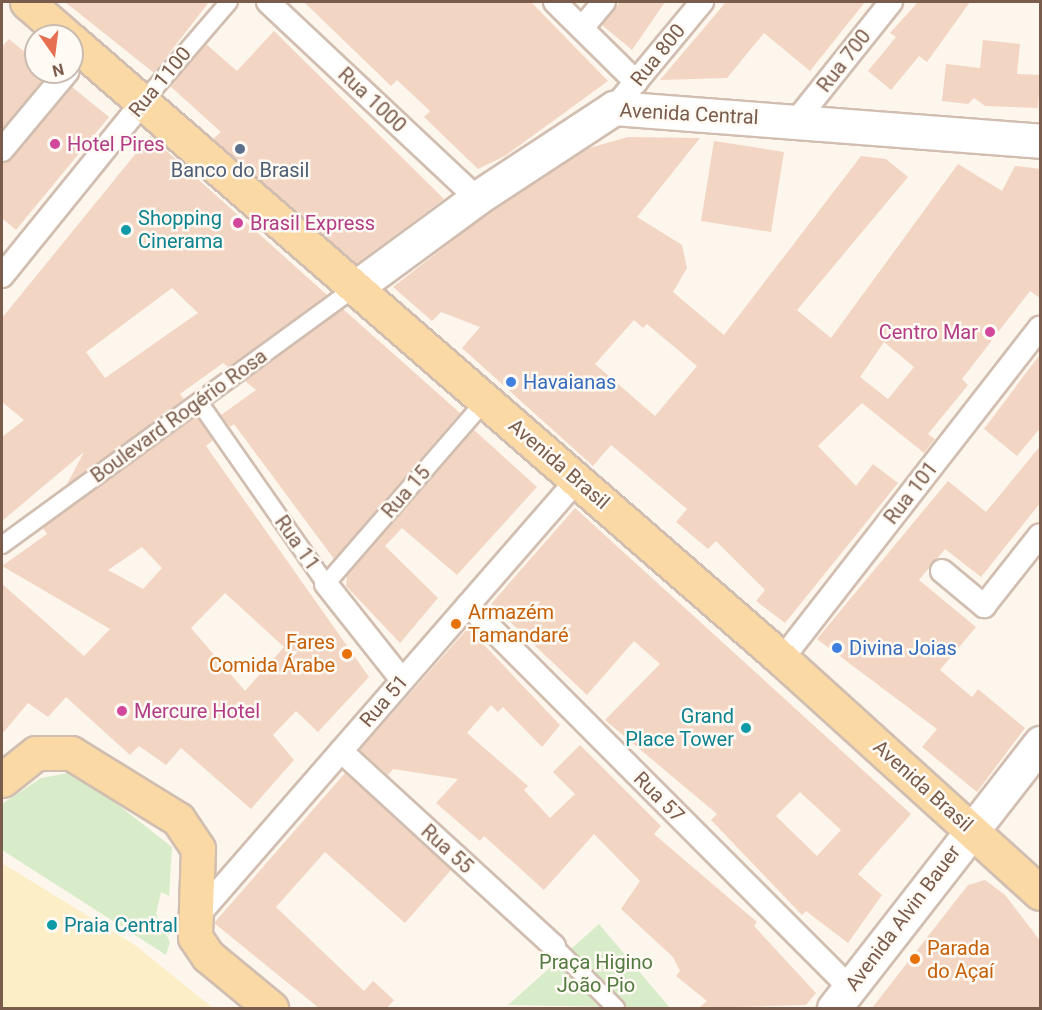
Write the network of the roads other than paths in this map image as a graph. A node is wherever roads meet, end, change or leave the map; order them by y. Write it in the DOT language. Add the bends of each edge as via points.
graph roads {
  1 [pos="27,2"];
  2 [pos="229,2"];
  3 [pos="268,2"];
  4 [pos="555,2"];
  5 [pos="604,2"];
  6 [pos="702,2"];
  7 [pos="891,2"];
  8 [pos="46,24"];
  9 [pos="582,28"];
  10 [pos="84,62"];
  11 [pos="636,82"];
  12 [pos="50,84"];
  13 [pos="142,103"];
  14 [pos="615,108"];
  15 [pos="796,121"];
  16 [pos="1041,141"];
  17 [pos="2,150"];
  18 [pos="477,198"];
  19 [pos="2,276"];
  20 [pos="356,287"];
  21 [pos="1041,327"];
  22 [pos="486,400"];
  23 [pos="199,402"];
  24 [pos="577,480"];
  25 [pos="1041,535"];
  26 [pos="2,545"];
  27 [pos="942,571"];
  28 [pos="326,584"];
  29 [pos="468,605"];
  30 [pos="782,659"];
  31 [pos="402,680"];
  32 [pos="1041,743"];
  33 [pos="341,751"];
  34 [pos="2,780"];
  35 [pos="971,828"];
  36 [pos="1041,893"];
  37 [pos="191,923"];
  38 [pos="554,946"];
  39 [pos="842,998"];
  40 [pos="271,1008"];
  41 [pos="616,1008"];
  1 -- 8 [label="main road, Avenida Brasil"];
  2 -- 13 [label="street, Rua 1100"];
  3 -- 18 [label="street, Rua 1000"];
  4 -- 9 [label="street"];
  5 -- 9 [label="street"];
  6 -- 11 [label="street, Rua 800"];
  7 -- 15 [label="street, Rua 700"];
  9 -- 11 [label="street"];
  10 -- 13 [label="main road, Avenida Brasil"];
  11 -- 14 [label="street, Rua 800"];
  12 -- 17 [label="street"];
  13 -- 19 [label="street, Rua 1100"];
  13 -- 20 [label="main road, Avenida Brasil"];
  14 -- 15 [label="main road, Avenida Central"];
  14 -- 18 [label="main road, Avenida Central"];
  15 -- 16 [label="main road, Avenida Central"];
  18 -- 20 [label="main road, Avenida Central"];
  20 -- 22 [label="main road, Avenida Brasil"];
  20 -- 23 [label="street, Boulevard Rogério Rosa"];
  21 -- 30 [label="street, Rua 101"];
  22 -- 24 [label="main road, Avenida Brasil"];
  22 -- 28 [label="street, Rua 15"];
  23 -- 26 [label="street, Boulevard Rogério Rosa"];
  23 -- 28 [label="street, Rua 11"];
  24 -- 29 [label="street, Rua 51"];
  24 -- 30 [label="main road, Avenida Brasil"];
  25 -- 27 [label="street" via="984,606"];
  28 -- 31 [label="street, Rua 11"];
  29 -- 31 [label="street, Rua 51"];
  29 -- 39 [label="street, Rua 57"];
  30 -- 35 [label="main road, Avenida Brasil"];
  31 -- 33 [label="street, Rua 51"];
  32 -- 35 [label="main road, Avenida Alvin Bauer"];
  33 -- 37 [label="street, Rua 51"];
  33 -- 38 [label="street, Rua 55"];
  34 -- 37 [label="main road" via="36,753 71,753 178,819 198,849"];
  35 -- 36 [label="main road, Avenida Brasil"];
  35 -- 39 [label="main road, Avenida Alvin Bauer"];
  37 -- 40 [label="main road" via="208,956"];
  38 -- 41 [label="street"];
}
